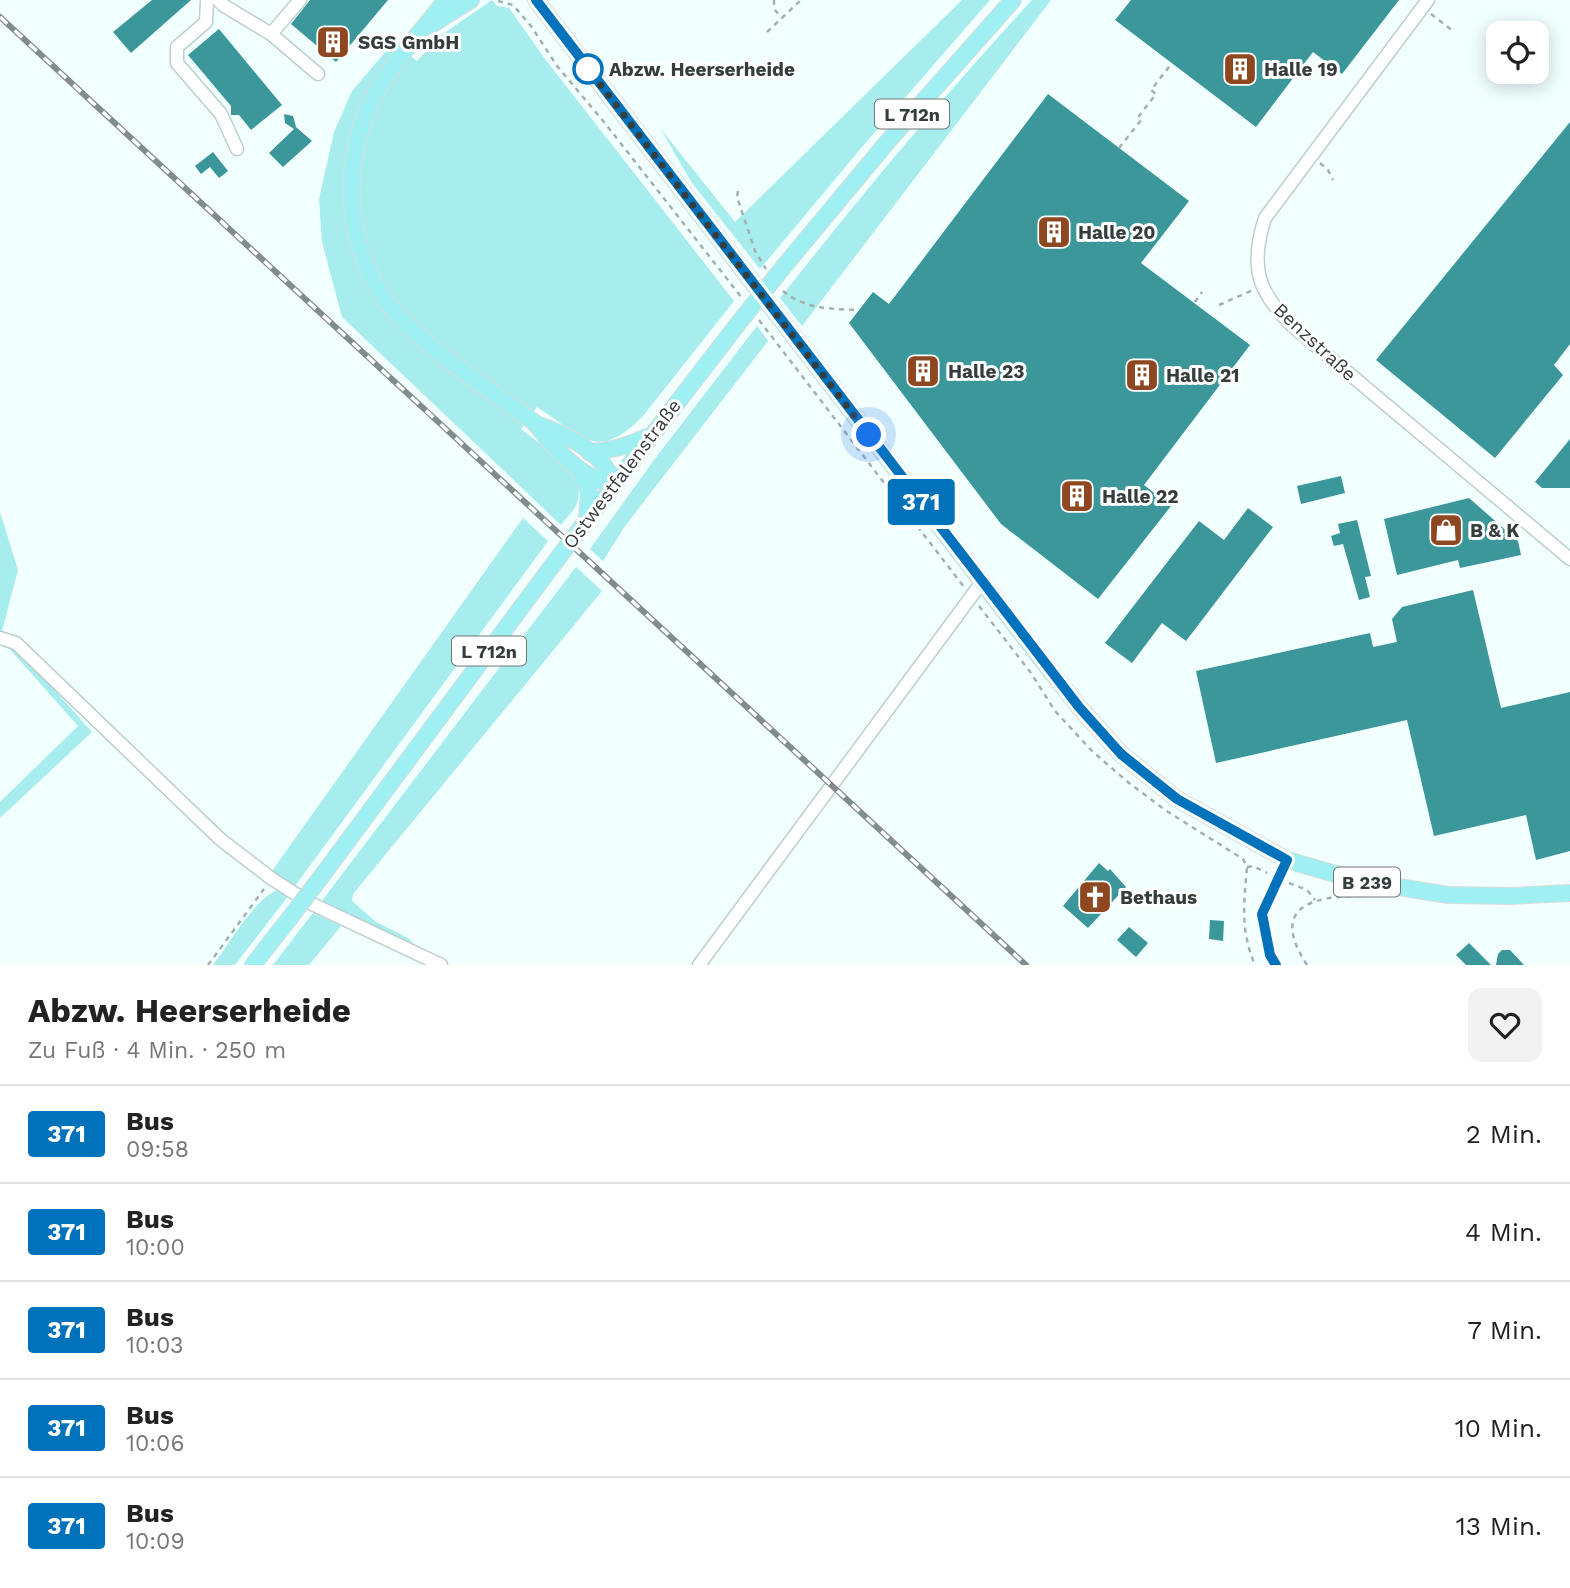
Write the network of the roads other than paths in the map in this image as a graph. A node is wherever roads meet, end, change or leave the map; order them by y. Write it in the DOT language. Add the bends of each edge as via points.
graph roads {
  1 [pos="207,0"];
  2 [pos="219,0"];
  3 [pos="300,0"];
  4 [pos="446,0"];
  5 [pos="471,0"];
  6 [pos="536,0"];
  7 [pos="550,0"];
  8 [pos="1013,0"];
  9 [pos="1425,4"];
  10 [pos="553,22"];
  11 [pos="423,30"];
  12 [pos="271,34"];
  13 [pos="318,74"];
  14 [pos="237,149"];
  15 [pos="535,423"];
  16 [pos="650,436"];
  17 [pos="589,452"];
  18 [pos="578,467"];
  19 [pos="614,484"];
  20 [pos="587,520"];
  21 [pos="1570,559"];
  22 [pos="982,582"];
  23 [pos="0,638"];
  24 [pos="1287,860"];
  25 [pos="1570,893"];
  26 [pos="253,965"];
  27 [pos="441,965"];
  28 [pos="699,965"];
  29 [pos="1276,965"];
  1 -- 14 [label="street" via="206,22 177,47 177,63 221,114"];
  2 -- 12 [label="street"];
  3 -- 12 [label="street"];
  4 -- 11 [label="main road"];
  5 -- 11 [label="main road"];
  6 -- 10 [label="main road, B 239"];
  7 -- 10 [label="main road"];
  8 -- 16 [label="main road, Ostwestfalenstraße / L 712n, bridge" via="889,140"];
  9 -- 21 [label="street, Benzstraße" via="1265,218 1257,244 1262,286 1279,314"];
  10 -- 22 [label="main road, B 239"];
  11 -- 15 [label="main road" via="389,71 360,129 351,182 357,235 370,273 394,311 427,342"];
  12 -- 13 [label="street"];
  15 -- 17 [label="main road"];
  15 -- 18 [label="main road"];
  16 -- 17 [label="main road" via="627,447"];
  16 -- 19 [label="main road, Ostwestfalenstraße / L 712n"];
  17 -- 19 [label="main road" via="606,466"];
  18 -- 19 [label="main road" via="603,483"];
  18 -- 20 [label="main road" via="589,492"];
  19 -- 20 [label="main road, Ostwestfalenstraße / L 712n"];
  20 -- 26 [label="main road, Ostwestfalenstraße / L 712n, bridge"];
  22 -- 24 [label="main road, B 239" via="1121,754 1177,799"];
  22 -- 28 [label="street"];
  23 -- 27 [label="street" via="16,643 220,839 272,879 310,903"];
  24 -- 25 [label="main road, B 239" via="1356,880 1448,895"];
  24 -- 29 [label="street" via="1262,914"];
}
